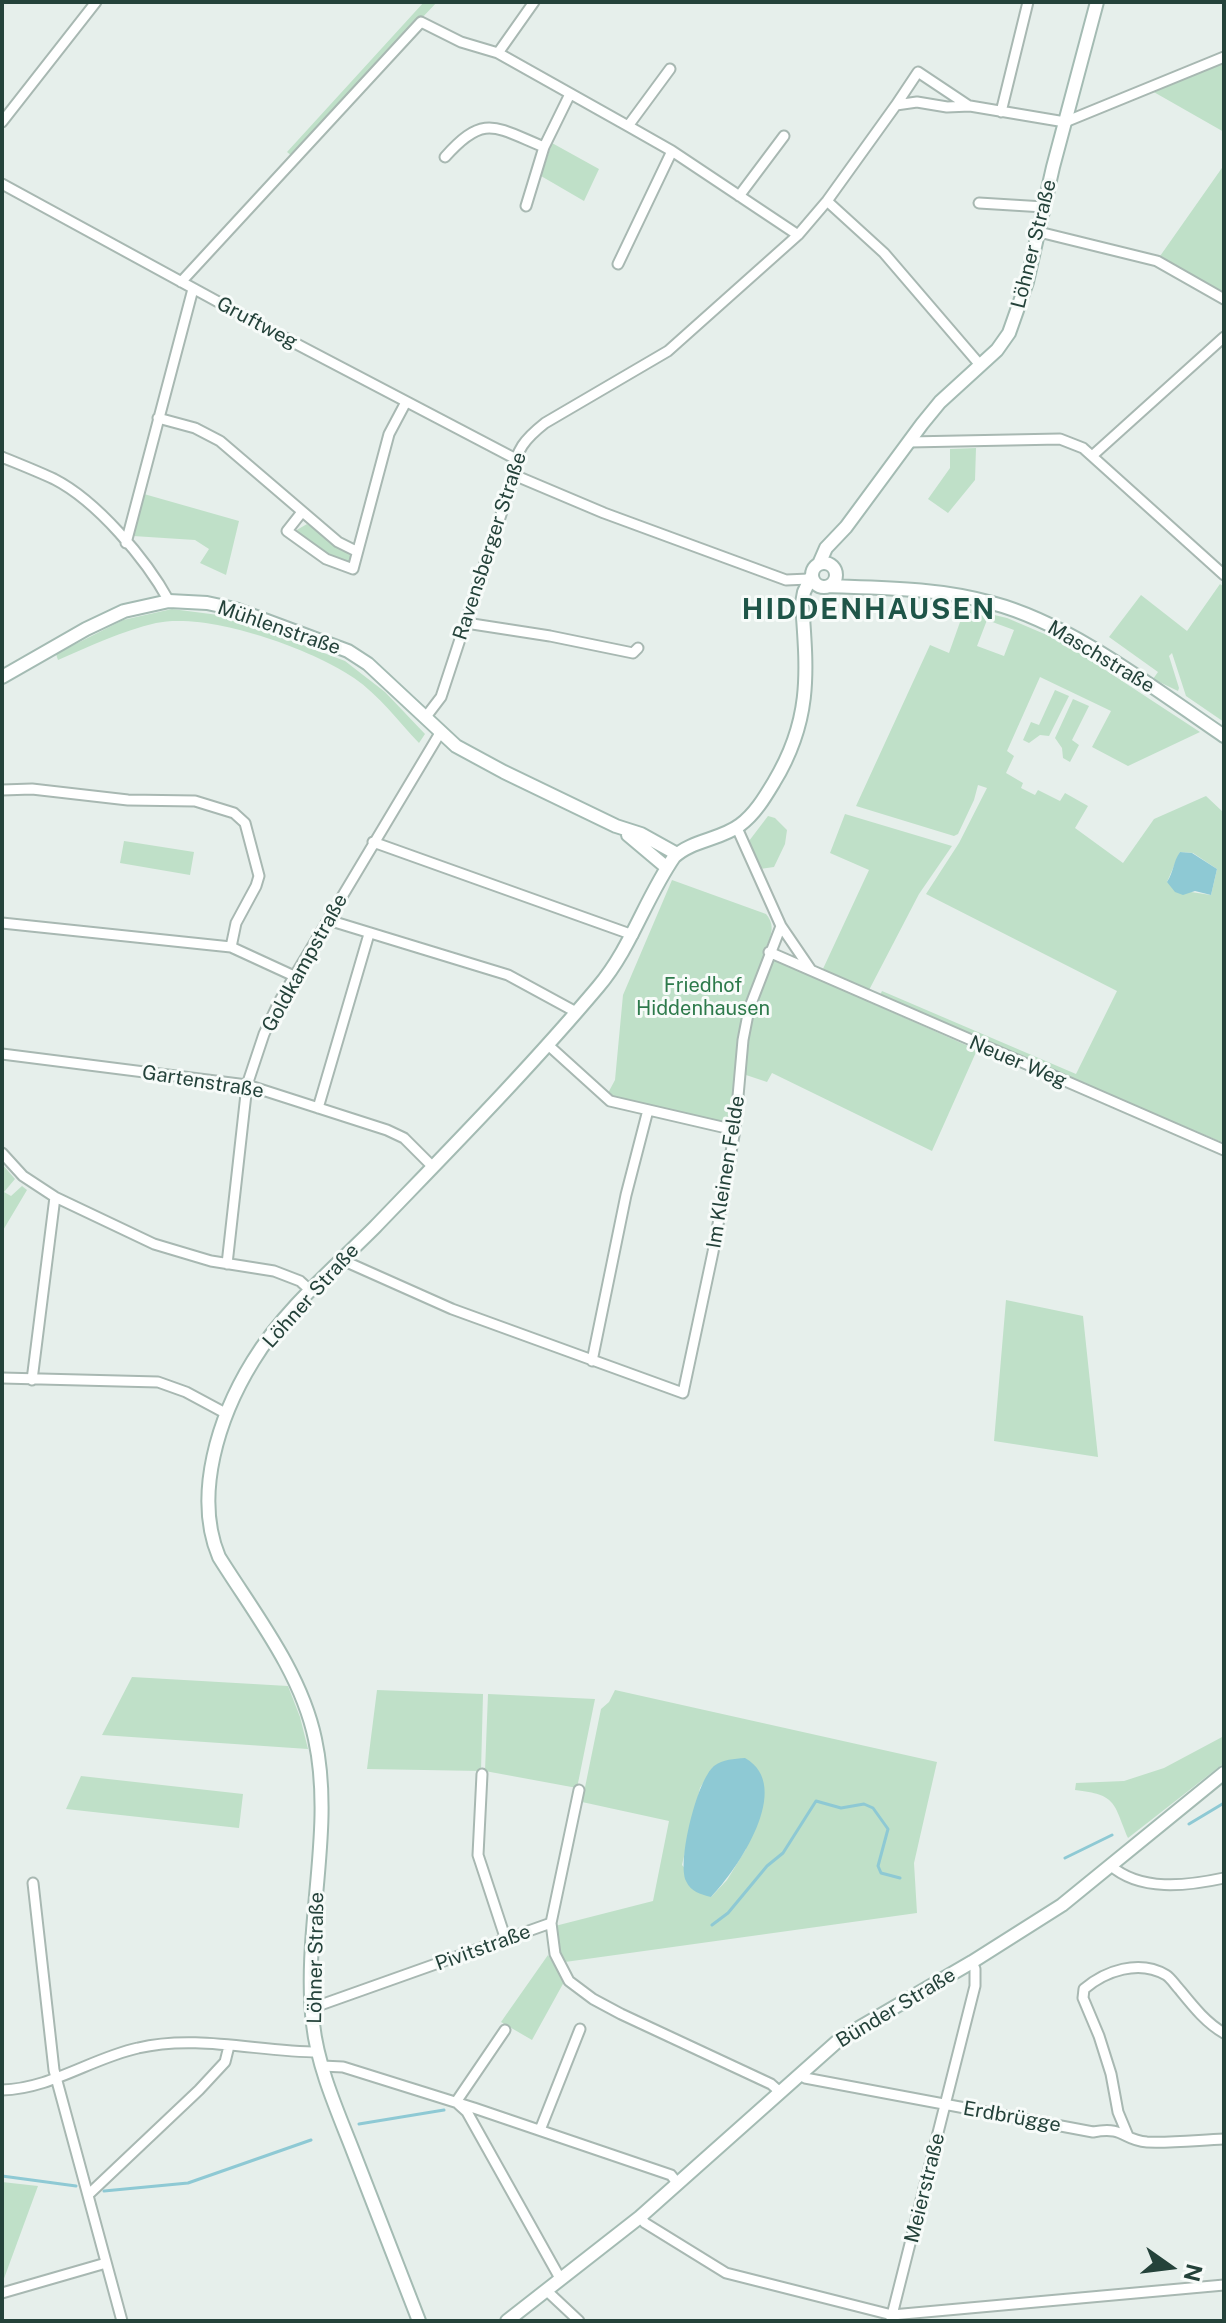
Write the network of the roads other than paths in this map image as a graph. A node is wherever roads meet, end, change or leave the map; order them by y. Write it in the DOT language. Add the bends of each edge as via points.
graph roads {
  1 [pos="96,2"];
  2 [pos="534,2"];
  3 [pos="1028,2"];
  4 [pos="1097,2"];
  5 [pos="498,53"];
  6 [pos="1224,57"];
  7 [pos="670,69"];
  8 [pos="570,94"];
  9 [pos="896,105"];
  10 [pos="970,106"];
  11 [pos="1001,112"];
  12 [pos="2,122"];
  13 [pos="1065,122"];
  14 [pos="628,126"];
  15 [pos="784,136"];
  16 [pos="544,147"];
  17 [pos="672,151"];
  18 [pos="445,157"];
  19 [pos="2,184"];
  20 [pos="739,196"];
  21 [pos="827,201"];
  22 [pos="979,203"];
  23 [pos="526,206"];
  24 [pos="1044,207"];
  25 [pos="1039,232"];
  26 [pos="798,235"];
  27 [pos="618,264"];
  28 [pos="181,282"];
  29 [pos="193,289"];
  30 [pos="1224,299"];
  31 [pos="1224,337"];
  32 [pos="981,366"];
  33 [pos="406,402"];
  34 [pos="158,418"];
  35 [pos="909,442"];
  36 [pos="1092,456"];
  37 [pos="2,457"];
  38 [pos="514,458"];
  39 [pos="514,475"];
  40 [pos="302,512"];
  41 [pos="126,543"];
  42 [pos="356,551"];
  43 [pos="828,567"];
  44 [pos="1224,575"];
  45 [pos="817,582"];
  46 [pos="874,586"];
  47 [pos="169,601"];
  48 [pos="466,623"];
  49 [pos="638,648"];
  50 [pos="2,677"];
  51 [pos="425,718"];
  52 [pos="440,733"];
  53 [pos="1224,736"];
  54 [pos="2,790"];
  55 [pos="616,826"];
  56 [pos="737,828"];
  57 [pos="373,842"];
  58 [pos="677,854"];
  59 [pos="666,867"];
  60 [pos="328,920"];
  61 [pos="2,923"];
  62 [pos="781,926"];
  63 [pos="369,934"];
  64 [pos="633,935"];
  65 [pos="231,947"];
  66 [pos="769,952"];
  67 [pos="812,971"];
  68 [pos="294,976"];
  69 [pos="576,1012"];
  70 [pos="547,1044"];
  71 [pos="2,1054"];
  72 [pos="247,1085"];
  73 [pos="318,1108"];
  74 [pos="648,1110"];
  75 [pos="735,1130"];
  76 [pos="1224,1150"];
  77 [pos="2,1153"];
  78 [pos="433,1167"];
  79 [pos="55,1197"];
  80 [pos="342,1260"];
  81 [pos="227,1264"];
  82 [pos="311,1291"];
  83 [pos="592,1361"];
  84 [pos="2,1378"];
  85 [pos="32,1380"];
  86 [pos="227,1414"];
  87 [pos="1224,1773"];
  88 [pos="482,1774"];
  89 [pos="579,1790"];
  90 [pos="1110,1865"];
  91 [pos="1224,1878"];
  92 [pos="33,1883"];
  93 [pos="551,1923"];
  94 [pos="506,1940"];
  95 [pos="972,1962"];
  96 [pos="312,2008"];
  97 [pos="580,2029"];
  98 [pos="505,2030"];
  99 [pos="1224,2033"];
  100 [pos="229,2046"];
  101 [pos="318,2052"];
  102 [pos="322,2066"];
  103 [pos="800,2074"];
  104 [pos="56,2078"];
  105 [pos="2,2090"];
  106 [pos="780,2092"];
  107 [pos="456,2102"];
  108 [pos="946,2105"];
  109 [pos="1118,2112"];
  110 [pos="1110,2129"];
  111 [pos="540,2130"];
  112 [pos="1128,2136"];
  113 [pos="1224,2139"];
  114 [pos="678,2184"];
  115 [pos="88,2195"];
  116 [pos="640,2217"];
  117 [pos="106,2263"];
  118 [pos="561,2280"];
  119 [pos="1224,2285"];
  120 [pos="547,2291"];
  121 [pos="2,2293"];
  122 [pos="891,2318"];
  123 [pos="122,2321"];
  124 [pos="419,2321"];
  125 [pos="507,2321"];
  126 [pos="579,2321"];
  1 -- 12 [label="street"];
  2 -- 5 [label="street"];
  3 -- 11 [label="street"];
  4 -- 13 [label="main road, Löhner Straße"];
  5 -- 8 [label="street"];
  5 -- 28 [label="street" via="421,22"];
  6 -- 13 [label="street"];
  7 -- 14 [label="street"];
  8 -- 14 [label="street"];
  8 -- 16 [label="street"];
  9 -- 10 [label="street, Ravensberger Straße"];
  9 -- 10 [label="street, Ravensberger Straße" via="918,72"];
  9 -- 21 [label="street, Ravensberger Straße"];
  10 -- 11 [label="street, Ravensberger Straße"];
  11 -- 13 [label="street, Ravensberger Straße"];
  13 -- 24 [label="main road, Löhner Straße"];
  14 -- 17 [label="street"];
  15 -- 20 [label="street"];
  16 -- 18 [label="street" via="485,126 469,132"];
  16 -- 23 [label="street"];
  17 -- 20 [label="street"];
  17 -- 27 [label="street"];
  19 -- 28 [label="street, Gruftweg"];
  20 -- 26 [label="street"];
  21 -- 26 [label="street, Ravensberger Straße"];
  21 -- 32 [label="street" via="884,253"];
  22 -- 24 [label="street"];
  24 -- 25 [label="main road, Löhner Straße"];
  25 -- 30 [label="street" via="1157,261"];
  25 -- 32 [label="main road, Löhner Straße" via="1017,318"];
  26 -- 38 [label="street, Ravensberger Straße" via="668,351 545,423"];
  28 -- 29 [label="street, Gruftweg"];
  29 -- 33 [label="street, Gruftweg"];
  29 -- 34 [label="street"];
  31 -- 36 [label="street"];
  32 -- 35 [label="main road, Löhner Straße" via="940,402"];
  33 -- 38 [label="street, Gruftweg"];
  33 -- 42 [label="street" via="389,434"];
  34 -- 40 [label="street" via="220,441"];
  34 -- 41 [label="street"];
  35 -- 36 [label="street" via="1060,439"];
  35 -- 43 [label="main road, Löhner Straße" via="846,527"];
  36 -- 44 [label="street"];
  37 -- 41 [label="street" via="56,480 89,502"];
  38 -- 39 [label="street, Ravensberger Straße"];
  39 -- 45 [label="street" via="774,576"];
  39 -- 48 [label="street, Ravensberger Straße"];
  40 -- 42 [label="street"];
  40 -- 42 [label="street" via="287,531 310,549 353,569"];
  41 -- 47 [label="street"];
  43 -- 45 [label="main road" via="814,568"];
  43 -- 45 [label="main road" via="834,581"];
  43 -- 46 [label="main road, Maschstraße"];
  45 -- 46 [label="main road, Maschstraße"];
  45 -- 56 [label="main road, Löhner Straße" via="804,628 806,690 797,734 770,788"];
  46 -- 53 [label="main road, Maschstraße" via="979,600 1050,624"];
  47 -- 50 [label="main road, Mühlenstraße" via="124,611"];
  47 -- 51 [label="main road, Mühlenstraße" via="235,609 348,651"];
  48 -- 49 [label="street" via="633,653"];
  48 -- 51 [label="street, Ravensberger Straße" via="441,697"];
  51 -- 52 [label="main road, Mühlenstraße"];
  52 -- 55 [label="main road, Mühlenstraße" via="504,772"];
  52 -- 57 [label="street, Goldkampstraße"];
  54 -- 65 [label="street" via="195,801 234,813 245,823 259,876 236,923"];
  55 -- 58 [label="main road, Mühlenstraße"];
  55 -- 59 [label="main road, Mühlenstraße"];
  56 -- 58 [label="main road, Löhner Straße"];
  56 -- 62 [label="street"];
  57 -- 60 [label="street, Goldkampstraße"];
  57 -- 64 [label="street"];
  58 -- 59 [label="main road, Löhner Straße"];
  59 -- 64 [label="main road, Löhner Straße"];
  60 -- 63 [label="street"];
  60 -- 68 [label="street, Goldkampstraße"];
  61 -- 65 [label="street"];
  62 -- 66 [label="street"];
  62 -- 67 [label="street"];
  63 -- 69 [label="street" via="508,975"];
  63 -- 73 [label="street"];
  64 -- 69 [label="main road, Löhner Straße"];
  65 -- 68 [label="street"];
  66 -- 67 [label="street, Neuer Weg"];
  66 -- 75 [label="street, Im Kleinen Felde" via="743,1040"];
  67 -- 76 [label="street, Neuer Weg"];
  68 -- 72 [label="street, Goldkampstraße" via="264,1034"];
  69 -- 70 [label="main road, Löhner Straße"];
  70 -- 74 [label="street" via="610,1101"];
  70 -- 78 [label="main road, Löhner Straße"];
  71 -- 72 [label="street, Gartenstraße"];
  72 -- 73 [label="street, Gartenstraße"];
  72 -- 81 [label="street, Goldkampstraße"];
  73 -- 78 [label="street, Gartenstraße" via="404,1138"];
  74 -- 75 [label="street"];
  74 -- 83 [label="street"];
  75 -- 83 [label="street, Im Kleinen Felde" via="683,1393"];
  77 -- 79 [label="street" via="23,1176"];
  78 -- 80 [label="main road, Löhner Straße"];
  79 -- 81 [label="street" via="154,1244"];
  79 -- 85 [label="street"];
  80 -- 82 [label="main road, Löhner Straße"];
  80 -- 83 [label="street" via="452,1309"];
  81 -- 82 [label="street" via="274,1271"];
  82 -- 86 [label="main road, Löhner Straße" via="253,1362"];
  84 -- 85 [label="street"];
  85 -- 86 [label="street" via="158,1382"];
  86 -- 96 [label="main road, Löhner Straße" via="209,1488 211,1537 296,1684 319,1759"];
  87 -- 90 [label="main road, Bünder Straße"];
  88 -- 94 [label="street" via="478,1855"];
  89 -- 93 [label="street"];
  90 -- 91 [label="street" via="1136,1880 1163,1885"];
  90 -- 95 [label="main road, Bünder Straße" via="1062,1905"];
  92 -- 104 [label="street"];
  93 -- 94 [label="street, Pivitstraße"];
  93 -- 106 [label="street, Pivitstraße" via="555,1954 569,1981 593,1999"];
  94 -- 96 [label="street, Pivitstraße"];
  95 -- 103 [label="main road, Bünder Straße" via="840,2039"];
  95 -- 108 [label="street, Meierstraße" via="975,1986"];
  96 -- 101 [label="main road, Löhner Straße"];
  97 -- 111 [label="street"];
  98 -- 107 [label="street"];
  99 -- 109 [label="street" via="1167,1975 1118,1969 1097,1978 1084,1989 1083,1998 1111,2074"];
  100 -- 101 [label="street"];
  100 -- 104 [label="street" via="138,2048"];
  100 -- 115 [label="street" via="225,2062 208,2080"];
  101 -- 102 [label="main road, Löhner Straße"];
  102 -- 107 [label="street" via="343,2067"];
  102 -- 124 [label="main road, Löhner Straße"];
  103 -- 106 [label="main road, Bünder Straße"];
  103 -- 108 [label="street, Erdbrügge"];
  104 -- 105 [label="street"];
  104 -- 115 [label="street"];
  106 -- 114 [label="main road, Bünder Straße"];
  107 -- 111 [label="street"];
  107 -- 118 [label="street" via="467,2112"];
  108 -- 110 [label="street, Erdbrügge" via="1093,2132"];
  108 -- 122 [label="street, Meierstraße"];
  109 -- 110 [label="street"];
  109 -- 112 [label="street"];
  110 -- 112 [label="street, Erdbrügge"];
  111 -- 114 [label="street" via="671,2175"];
  112 -- 113 [label="street, Erdbrügge" via="1147,2142"];
  114 -- 116 [label="main road, Bünder Straße"];
  115 -- 117 [label="street"];
  116 -- 118 [label="main road, Bünder Straße"];
  116 -- 122 [label="street" via="726,2273"];
  117 -- 121 [label="street"];
  117 -- 123 [label="street"];
  118 -- 120 [label="main road, Bünder Straße"];
  119 -- 122 [label="street"];
  120 -- 125 [label="main road, Bünder Straße"];
  120 -- 126 [label="street"];
}
